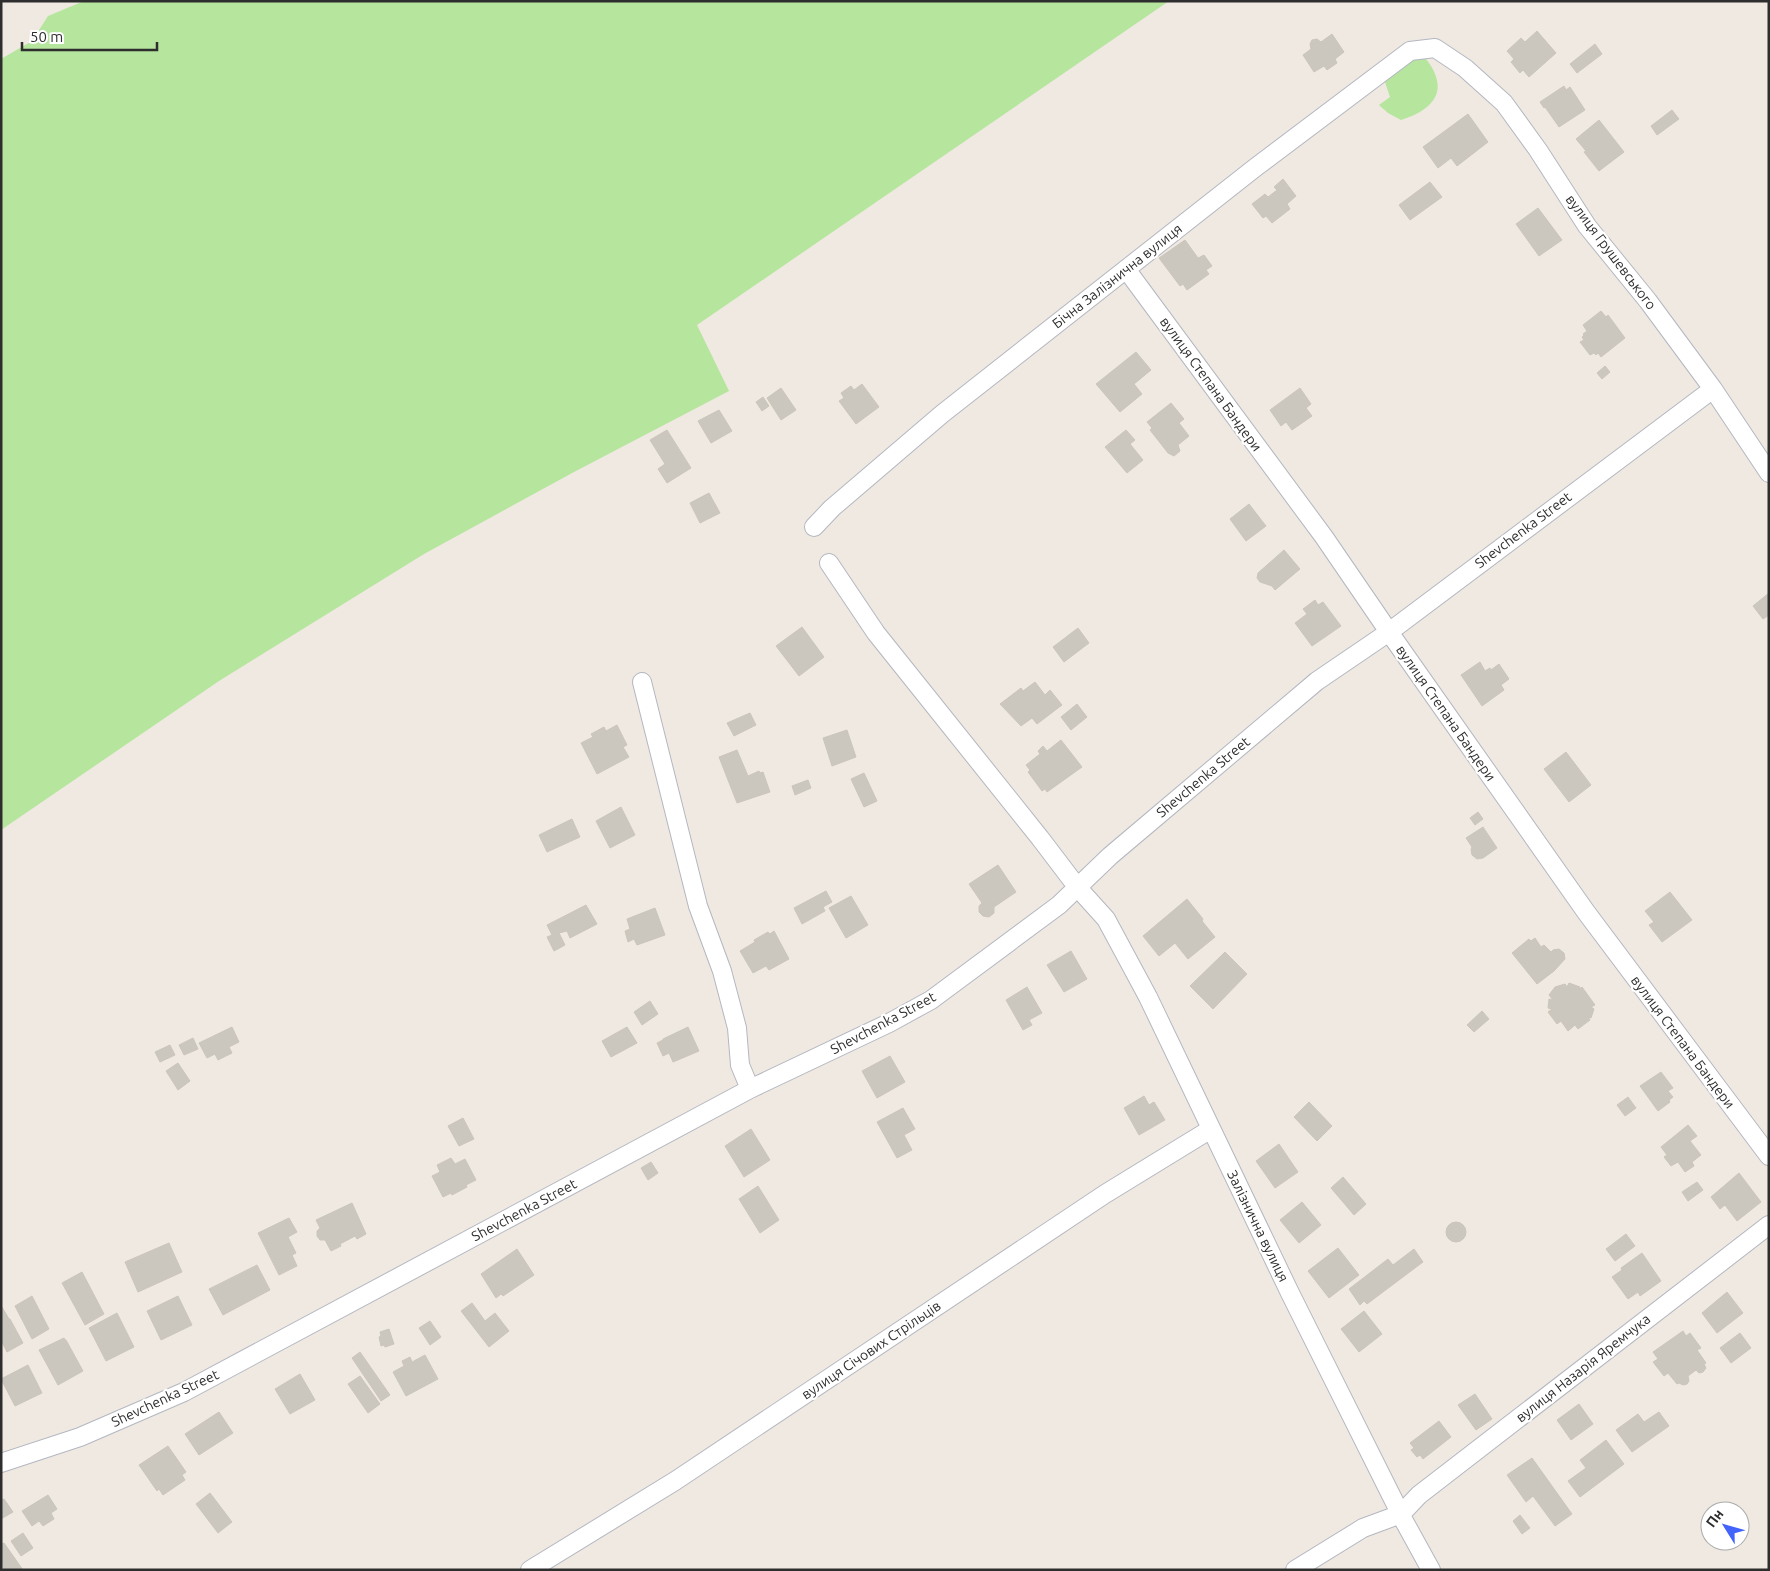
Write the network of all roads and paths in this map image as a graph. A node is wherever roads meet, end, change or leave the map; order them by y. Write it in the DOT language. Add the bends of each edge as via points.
graph roads {
  1 [pos="1435,48"];
  2 [pos="1126,269"];
  3 [pos="1713,389"];
  4 [pos="1769,473"];
  5 [pos="814,527"];
  6 [pos="829,563"];
  7 [pos="1389,632"];
  8 [pos="642,682"];
  9 [pos="1078,888"];
  10 [pos="750,1090"];
  11 [pos="1211,1129"];
  12 [pos="1769,1156"];
  13 [pos="1769,1225"];
  14 [pos="1,1463"];
  15 [pos="1401,1514"];
  16 [pos="530,1570"];
  17 [pos="1296,1570"];
  18 [pos="1431,1570"];
  1 -- 2 [label="street, Бічна Залізнична вулиця" via="1410,51 1394,62"];
  1 -- 3 [label="street, вулиця Грушевського" via="1504,103 1588,226"];
  2 -- 5 [label="street, Бічна Залізнична вулиця" via="942,414"];
  2 -- 7 [label="street, вулиця Степана Бандери" via="1324,537"];
  3 -- 4 [label="street, вулиця Грушевського"];
  3 -- 7 [label="street, Shevchenka Street"];
  6 -- 9 [label="street, Залізнична вулиця" via="876,633"];
  7 -- 9 [label="street, Shevchenka Street" via="1317,681 1110,856"];
  7 -- 12 [label="street, вулиця Степана Бандери" via="1586,912"];
  8 -- 10 [label="street" via="698,906 722,971 737,1028 740,1065"];
  9 -- 10 [label="street, Shevchenka Street" via="931,1000"];
  9 -- 11 [label="street, Залізнична вулиця" via="1106,919 1148,997"];
  10 -- 14 [label="street, Shevchenka Street" via="184,1392 80,1437"];
  11 -- 15 [label="street, Залізнична вулиця"];
  11 -- 16 [label="street, вулиця Січових Стрільців" via="1106,1194 675,1481"];
  13 -- 15 [label="street, вулиця Назарія Яремчука" via="1419,1495"];
  15 -- 17 [label="street" via="1363,1528"];
  15 -- 18 [label="street, Залізнична вулиця"];
}
